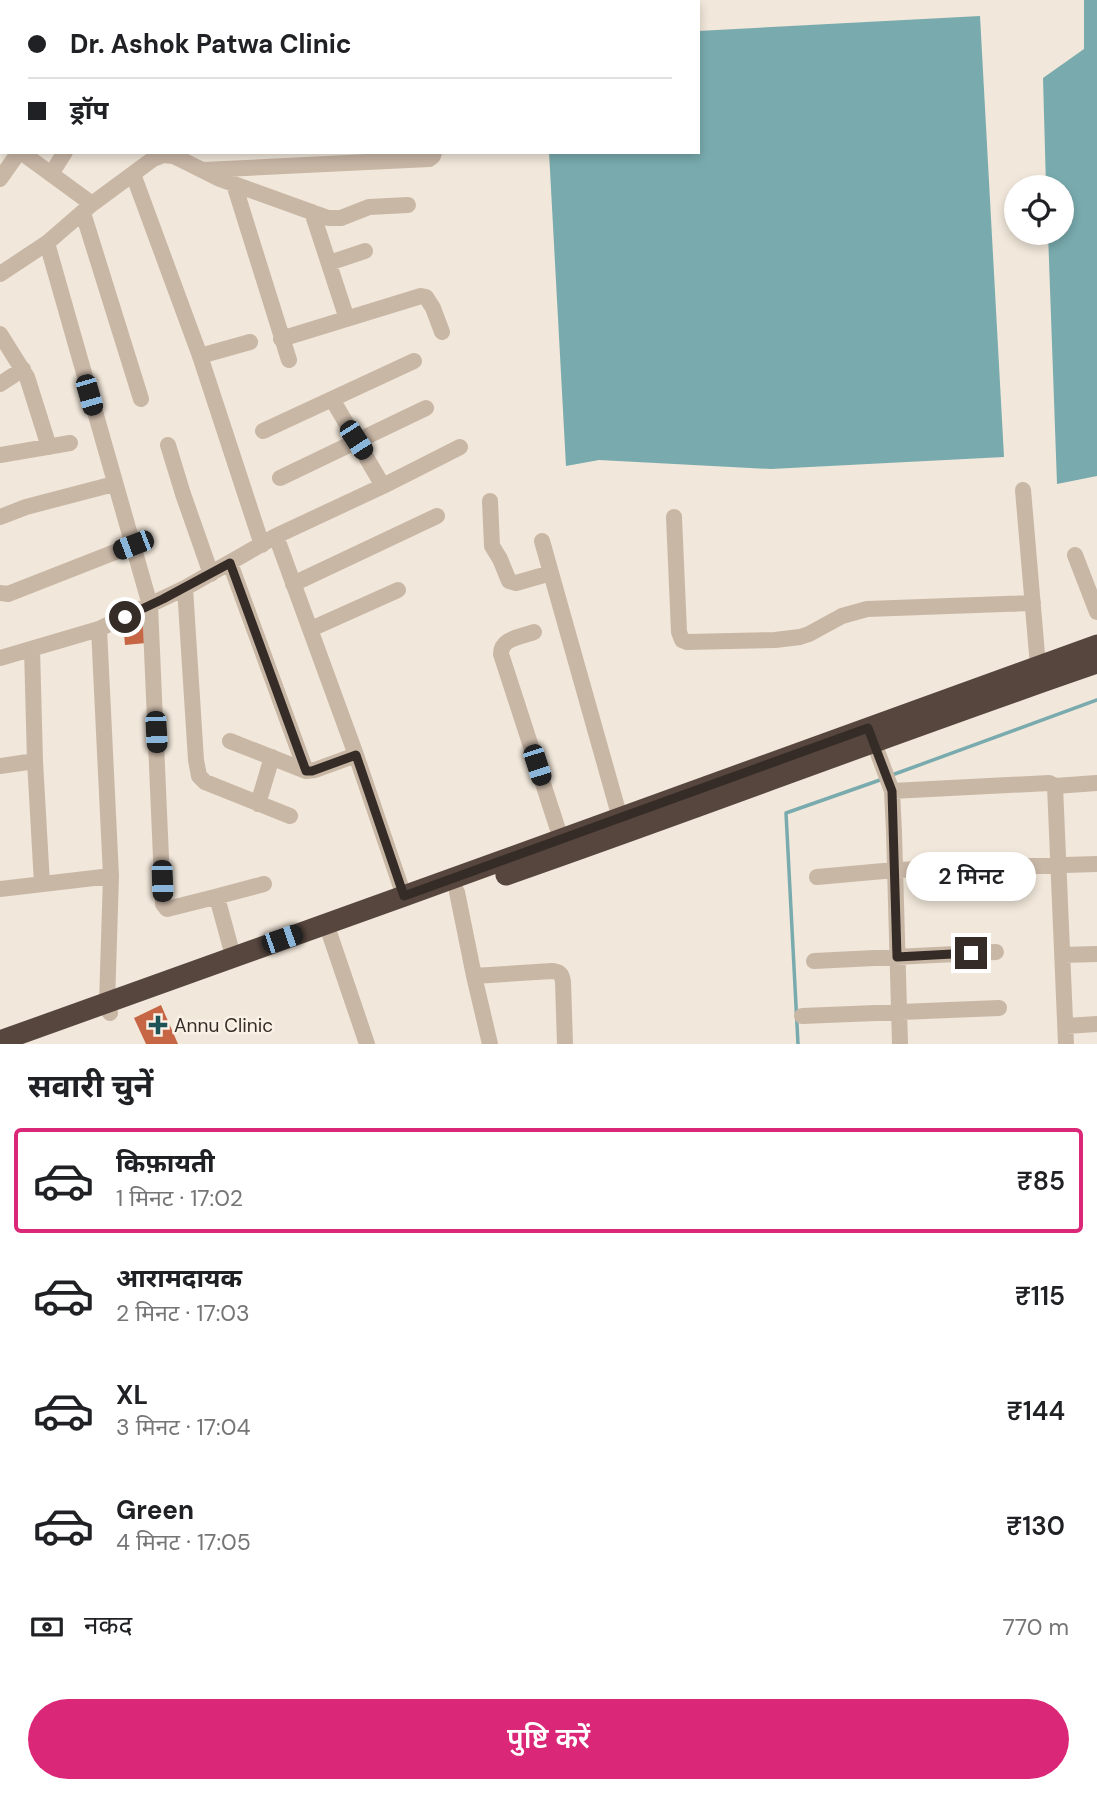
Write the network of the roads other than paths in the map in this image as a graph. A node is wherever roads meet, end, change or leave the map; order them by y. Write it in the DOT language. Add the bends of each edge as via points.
graph roads {
  1 [pos="19,154"];
  2 [pos="23,154"];
  3 [pos="64,154"];
  4 [pos="174,154"];
  5 [pos="434,154"];
  6 [pos="373,157"];
  7 [pos="311,158"];
  8 [pos="270,160"];
  9 [pos="212,164"];
  10 [pos="51,174"];
  11 [pos="133,174"];
  12 [pos="0,179"];
  13 [pos="234,184"];
  14 [pos="408,205"];
  15 [pos="87,208"];
  16 [pos="312,212"];
  17 [pos="47,243"];
  18 [pos="365,251"];
  19 [pos="329,263"];
  20 [pos="0,274"];
  21 [pos="347,318"];
  22 [pos="442,332"];
  23 [pos="0,334"];
  24 [pos="281,339"];
  25 [pos="250,342"];
  26 [pos="200,356"];
  27 [pos="289,359"];
  28 [pos="414,361"];
  29 [pos="23,369"];
  30 [pos="0,384"];
  31 [pos="141,399"];
  32 [pos="332,399"];
  33 [pos="426,408"];
  34 [pos="263,431"];
  35 [pos="356,440"];
  36 [pos="70,443"];
  37 [pos="168,445"];
  38 [pos="48,447"];
  39 [pos="460,447"];
  40 [pos="0,455"];
  41 [pos="280,478"];
  42 [pos="114,484"];
  43 [pos="383,486"];
  44 [pos="1023,491"];
  45 [pos="490,501"];
  46 [pos="437,516"];
  47 [pos="0,517"];
  48 [pos="674,517"];
  49 [pos="269,540"];
  50 [pos="542,541"];
  51 [pos="133,545"];
  52 [pos="1075,555"];
  53 [pos="230,563"];
  54 [pos="551,573"];
  55 [pos="211,574"];
  56 [pos="293,584"];
  57 [pos="185,588"];
  58 [pos="398,590"];
  59 [pos="0,593"];
  60 [pos="1033,603"];
  61 [pos="150,606"];
  62 [pos="1097,612"];
  63 [pos="99,629"];
  64 [pos="311,629"];
  65 [pos="534,632"];
  66 [pos="32,649"];
  67 [pos="1096,653"];
  68 [pos="0,659"];
  69 [pos="1038,666"];
  70 [pos="872,735"];
  71 [pos="230,741"];
  72 [pos="356,755"];
  73 [pos="272,757"];
  74 [pos="35,761"];
  75 [pos="0,766"];
  76 [pos="306,771"];
  77 [pos="1097,783"];
  78 [pos="1055,786"];
  79 [pos="892,791"];
  80 [pos="258,804"];
  81 [pos="290,816"];
  82 [pos="616,825"];
  83 [pos="561,839"];
  84 [pos="1097,864"];
  85 [pos="1057,865"];
  86 [pos="894,870"];
  87 [pos="111,876"];
  88 [pos="817,877"];
  89 [pos="42,884"];
  90 [pos="264,884"];
  91 [pos="0,890"];
  92 [pos="457,892"];
  93 [pos="404,896"];
  94 [pos="215,897"];
  95 [pos="330,935"];
  96 [pos="996,952"];
  97 [pos="1097,954"];
  98 [pos="1062,955"];
  99 [pos="233,956"];
  100 [pos="897,957"];
  101 [pos="814,961"];
  102 [pos="474,976"];
  103 [pos="108,1008"];
  104 [pos="999,1008"];
  105 [pos="898,1013"];
  106 [pos="802,1016"];
  107 [pos="1097,1024"];
  108 [pos="1066,1026"];
  109 [pos="0,1041"];
  110 [pos="31,1044"];
  111 [pos="367,1044"];
  112 [pos="490,1044"];
  113 [pos="565,1044"];
  114 [pos="900,1044"];
  115 [pos="1066,1044"];
  1 -- 12 [label="street"];
  2 -- 10 [label="street"];
  3 -- 10 [label="street"];
  4 -- 9 [label="street"];
  4 -- 11 [label="street" via="158,156"];
  5 -- 6 [label="street" via="429,159"];
  6 -- 7 [label="street"];
  7 -- 8 [label="street"];
  8 -- 9 [label="street"];
  9 -- 13 [label="street" via="220,179"];
  10 -- 15 [label="street"];
  11 -- 15 [label="street"];
  11 -- 26 [label="street"];
  13 -- 16 [label="street"];
  13 -- 24 [label="street"];
  14 -- 16 [label="street" via="369,208 337,218"];
  15 -- 17 [label="street"];
  15 -- 31 [label="street"];
  16 -- 19 [label="street"];
  17 -- 20 [label="street"];
  17 -- 42 [label="street"];
  18 -- 19 [label="street"];
  19 -- 21 [label="street"];
  21 -- 22 [label="street" via="426,297"];
  21 -- 24 [label="street"];
  23 -- 29 [label="street"];
  24 -- 27 [label="street"];
  25 -- 26 [label="street"];
  26 -- 49 [label="street"];
  28 -- 32 [label="street"];
  29 -- 30 [label="street"];
  29 -- 38 [label="street"];
  32 -- 34 [label="street"];
  32 -- 35 [label="street"];
  33 -- 35 [label="street"];
  35 -- 41 [label="street"];
  35 -- 43 [label="street"];
  36 -- 38 [label="street"];
  37 -- 55 [label="street"];
  38 -- 40 [label="street"];
  39 -- 43 [label="street"];
  42 -- 47 [label="street"];
  42 -- 51 [label="street"];
  43 -- 49 [label="street"];
  44 -- 60 [label="street"];
  45 -- 54 [label="street" via="492,546 509,581"];
  46 -- 56 [label="street"];
  48 -- 60 [label="street" via="679,632 687,642 800,637 867,609"];
  49 -- 53 [label="street"];
  49 -- 56 [label="street"];
  50 -- 54 [label="street"];
  51 -- 59 [label="street" via="8,594"];
  51 -- 61 [label="street"];
  52 -- 62 [label="street"];
  53 -- 55 [label="street"];
  53 -- 76 [label="street"];
  54 -- 82 [label="street"];
  55 -- 57 [label="street"];
  56 -- 64 [label="street"];
  57 -- 61 [label="street"];
  57 -- 80 [label="street" via="198,772 203,780"];
  58 -- 64 [label="street"];
  60 -- 69 [label="street"];
  61 -- 63 [label="street"];
  61 -- 94 [label="street" via="163,904 167,909"];
  63 -- 66 [label="street"];
  63 -- 87 [label="street"];
  64 -- 72 [label="street"];
  65 -- 83 [label="street" via="506,642 501,654"];
  66 -- 68 [label="street"];
  66 -- 74 [label="street"];
  67 -- 69 [label="highway"];
  67 -- 70 [label="highway" via="967,708"];
  69 -- 70 [label="highway"];
  70 -- 79 [label="street"];
  70 -- 82 [label="highway"];
  71 -- 73 [label="street"];
  72 -- 76 [label="street"];
  72 -- 93 [label="street"];
  73 -- 76 [label="street"];
  73 -- 80 [label="street"];
  74 -- 75 [label="street"];
  74 -- 89 [label="street"];
  77 -- 78 [label="street"];
  78 -- 79 [label="street"];
  78 -- 85 [label="street"];
  79 -- 86 [label="street"];
  80 -- 81 [label="street"];
  82 -- 83 [label="highway"];
  82 -- 92 [label="highway"];
  83 -- 93 [label="highway"];
  84 -- 85 [label="street"];
  85 -- 86 [label="street"];
  85 -- 98 [label="street"];
  86 -- 88 [label="street"];
  86 -- 100 [label="street"];
  87 -- 89 [label="street"];
  87 -- 103 [label="street"];
  89 -- 91 [label="street"];
  90 -- 94 [label="street"];
  92 -- 95 [label="highway"];
  92 -- 102 [label="street"];
  93 -- 99 [label="highway"];
  94 -- 99 [label="street"];
  95 -- 103 [label="highway"];
  95 -- 111 [label="street"];
  96 -- 100 [label="street"];
  97 -- 98 [label="street"];
  98 -- 108 [label="street"];
  99 -- 103 [label="highway"];
  100 -- 101 [label="street"];
  100 -- 105 [label="street"];
  102 -- 112 [label="street"];
  102 -- 113 [label="street" via="559,972"];
  103 -- 109 [label="highway"];
  103 -- 110 [label="highway"];
  104 -- 105 [label="street"];
  105 -- 106 [label="street"];
  105 -- 114 [label="street"];
  107 -- 108 [label="street"];
  108 -- 115 [label="street"];
}
